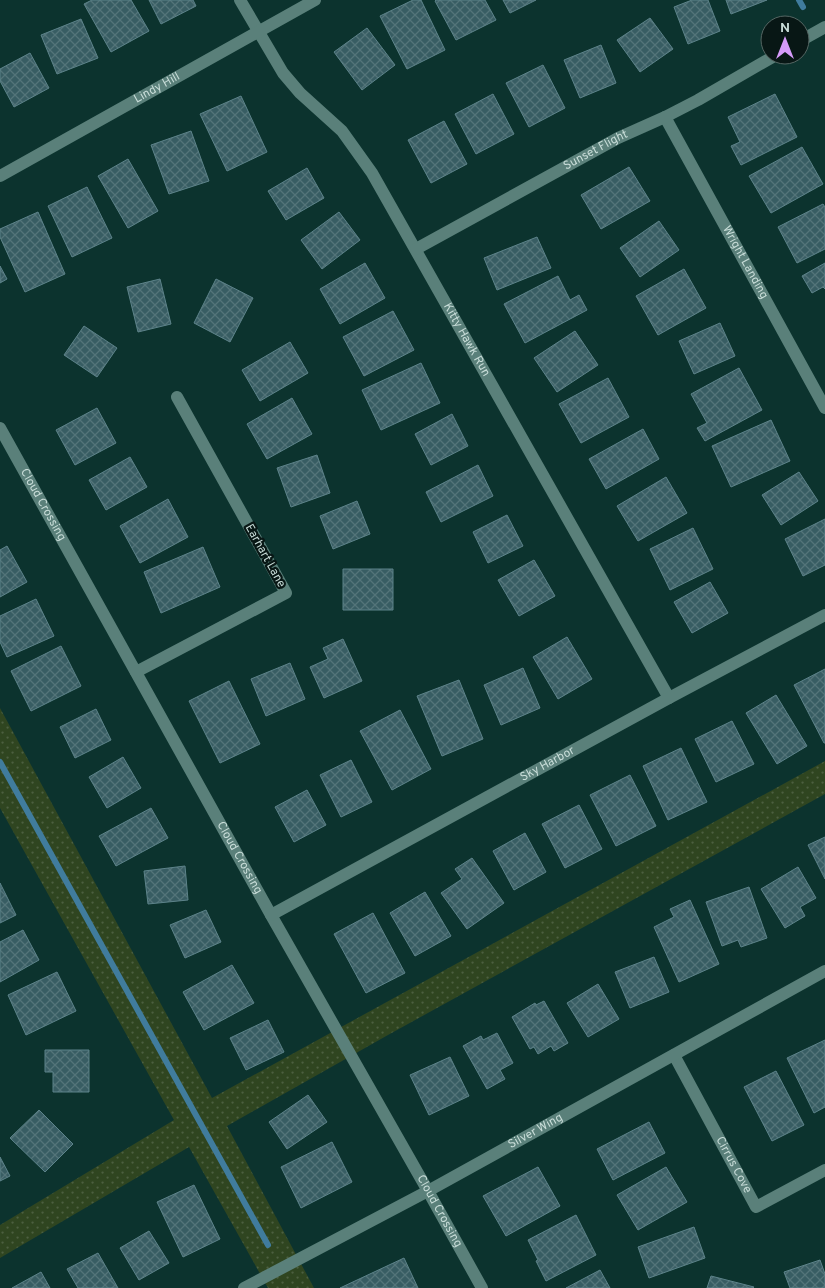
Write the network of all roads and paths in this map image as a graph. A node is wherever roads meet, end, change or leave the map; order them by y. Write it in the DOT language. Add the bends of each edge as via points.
graph roads {
  1 [pos="240,0"];
  2 [pos="315,0"];
  3 [pos="825,27"];
  4 [pos="258,32"];
  5 [pos="810,35"];
  6 [pos="760,64"];
  7 [pos="665,117"];
  8 [pos="0,176"];
  9 [pos="416,249"];
  10 [pos="177,397"];
  11 [pos="825,408"];
  12 [pos="0,428"];
  13 [pos="825,615"];
  14 [pos="136,672"];
  15 [pos="669,698"];
  16 [pos="271,915"];
  17 [pos="825,971"];
  18 [pos="674,1055"];
  19 [pos="825,1170"];
  20 [pos="428,1191"];
  21 [pos="244,1288"];
  22 [pos="482,1288"];
  1 -- 4 [label="street, Kitty Hawk Run"];
  2 -- 4 [label="street, Lindy Hill"];
  3 -- 5 [label="street"];
  4 -- 8 [label="street, Lindy Hill"];
  4 -- 9 [label="street, Kitty Hawk Run" via="283,73 342,132 368,166"];
  6 -- 7 [label="street, Sunset Flight"];
  7 -- 9 [label="street, Sunset Flight" via="618,138"];
  7 -- 11 [label="street, Wright Landing"];
  9 -- 15 [label="street, Kitty Hawk Run"];
  10 -- 14 [label="street, Earhart Lane" via="286,593"];
  12 -- 14 [label="street, Cloud Crossing"];
  13 -- 15 [label="street, Sky Harbor"];
  14 -- 16 [label="street, Cloud Crossing"];
  15 -- 16 [label="street, Sky Harbor"];
  16 -- 20 [label="street, Cloud Crossing"];
  17 -- 18 [label="street, Silver Wing"];
  18 -- 19 [label="street, Cirrus Cove" via="756,1207"];
  18 -- 20 [label="street, Silver Wing"];
  20 -- 21 [label="street, Silver Wing"];
  20 -- 22 [label="street, Cloud Crossing"];
}
